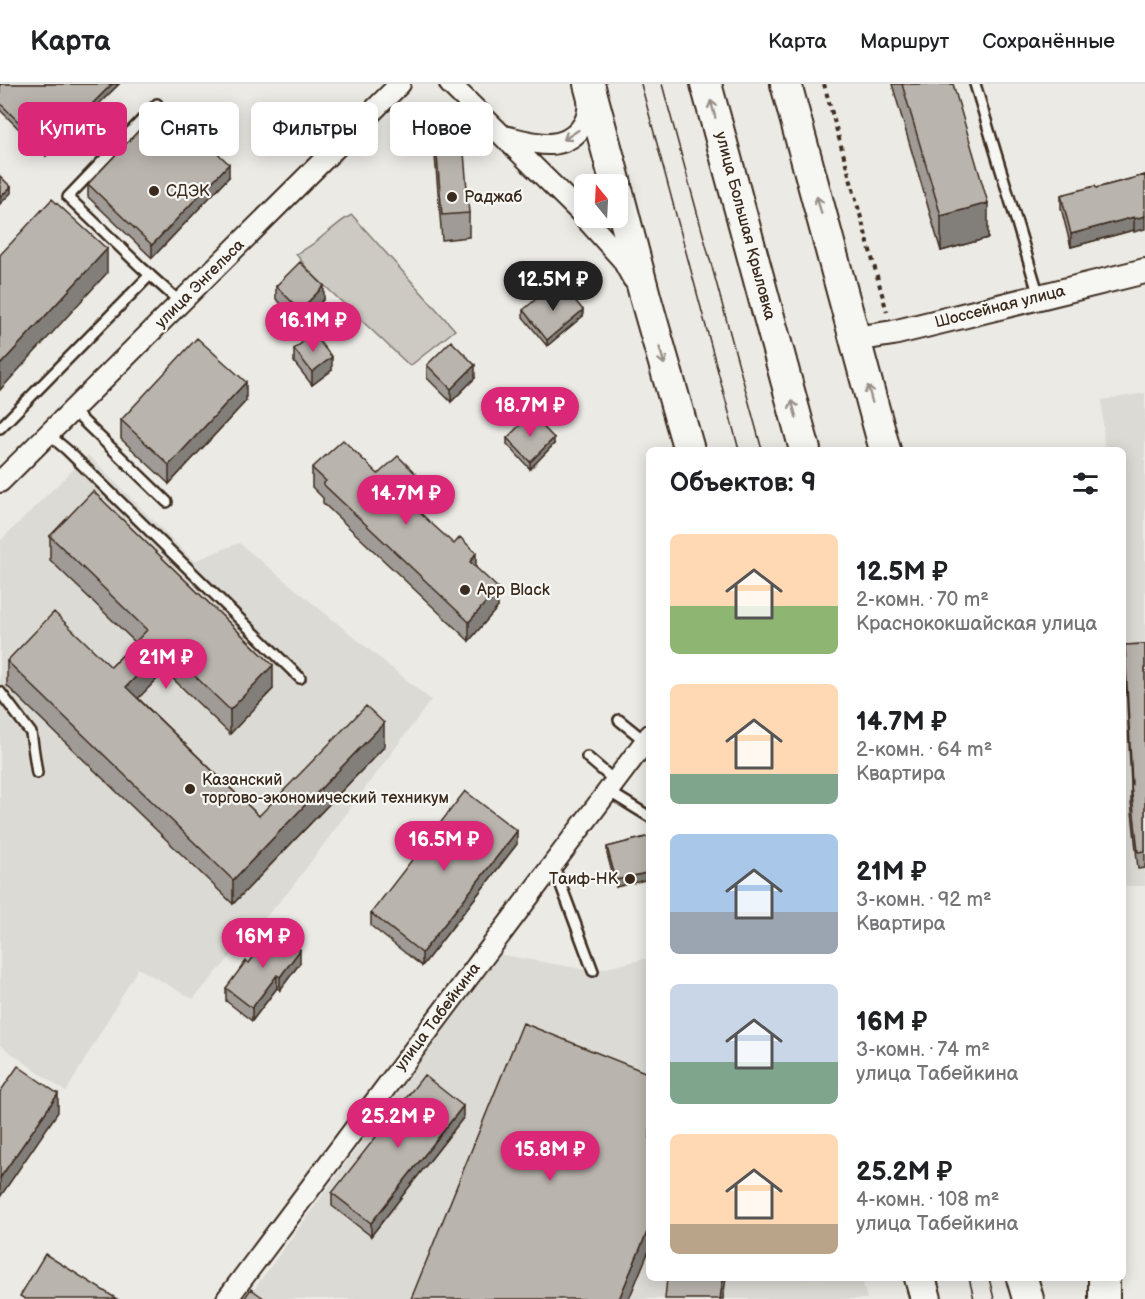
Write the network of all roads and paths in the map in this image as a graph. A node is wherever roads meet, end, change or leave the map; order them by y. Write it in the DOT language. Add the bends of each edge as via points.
graph roads {
  1 [pos="400,84"];
  2 [pos="450,84"];
  3 [pos="587,84"];
  4 [pos="706,84"];
  5 [pos="786,84"];
  6 [pos="825,84"];
  7 [pos="975,84"];
  8 [pos="139,123"];
  9 [pos="502,135"];
  10 [pos="613,174"];
  11 [pos="574,206"];
  12 [pos="595,228"];
  13 [pos="627,228"];
  14 [pos="1145,271"];
  15 [pos="150,275"];
  16 [pos="1040,298"];
  17 [pos="646,300"];
  18 [pos="181,303"];
  19 [pos="893,333"];
  20 [pos="855,339"];
  21 [pos="72,410"];
  22 [pos="0,428"];
  23 [pos="48,434"];
  24 [pos="688,447"];
  25 [pos="804,447"];
  26 [pos="884,447"];
  27 [pos="0,482"];
  28 [pos="167,502"];
  29 [pos="300,678"];
  30 [pos="0,692"];
  31 [pos="619,720"];
  32 [pos="646,737"];
  33 [pos="646,739"];
  34 [pos="588,757"];
  35 [pos="37,773"];
  36 [pos="611,785"];
  37 [pos="646,814"];
  38 [pos="552,864"];
  39 [pos="593,971"];
  40 [pos="921,1281"];
  41 [pos="1023,1281"];
  42 [pos="1105,1281"];
  43 [pos="1106,1281"];
  44 [pos="227,1299"];
  45 [pos="926,1299"];
  46 [pos="1028,1299"];
  47 [pos="1104,1299"];
  48 [pos="1112,1299"];
  1 -- 18 [label="street, улица Энгельса"];
  2 -- 9 [label="street"];
  3 -- 9 [label="street, one-way" via="587,116 574,135 549,144"];
  3 -- 10 [label="main road"];
  25 -- 4 [label="main road, улица Большая Крыловка, one-way"];
  20 -- 5 [label="main road, one-way"];
  6 -- 19 [label="path"];
  7 -- 16 [label="lane"];
  8 -- 15 [label="lane" via="68,196"];
  9 -- 11 [label="street"];
  12 -- 17 [label="street" via="622,259"];
  13 -- 17 [label="main road"];
  14 -- 16 [label="street, Шоссейная улица"];
  15 -- 18 [label="lane"];
  15 -- 22 [label="lane"];
  16 -- 19 [label="street, Шоссейная улица"];
  17 -- 24 [label="main road, one-way"];
  18 -- 21 [label="street, улица Энгельса"];
  19 -- 20 [label="street, Шоссейная улица"];
  26 -- 20 [label="main road, one-way"];
  21 -- 23 [label="street, улица Энгельса"];
  21 -- 28 [label="lane"];
  23 -- 27 [label="street, улица Энгельса"];
  23 -- 29 [label="lane"];
  30 -- 35 [label="lane" via="31,733"];
  31 -- 32 [label="lane"];
  33 -- 36 [label="street, улица Табейкина"];
  34 -- 36 [label="lane"];
  36 -- 37 [label="lane"];
  36 -- 38 [label="street, улица Табейкина"];
  38 -- 39 [label="lane"];
  38 -- 44 [label="street, улица Табейкина"];
  40 -- 45 [label="main road"];
  41 -- 46 [label="main road"];
  42 -- 47 [label="main road"];
  43 -- 48 [label="lane"];
}
